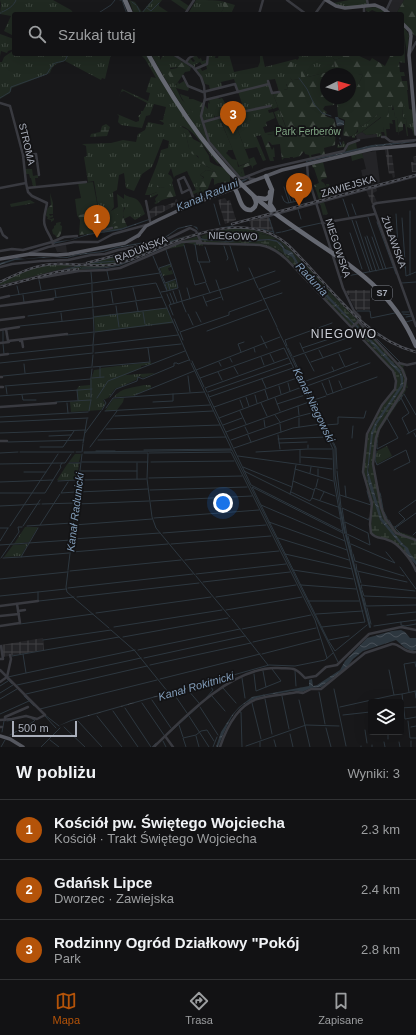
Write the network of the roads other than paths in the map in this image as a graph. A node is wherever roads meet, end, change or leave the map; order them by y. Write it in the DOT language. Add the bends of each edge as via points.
graph roads {
  1 [pos="125,0"];
  2 [pos="194,0"];
  3 [pos="263,0"];
  4 [pos="287,0"];
  5 [pos="325,0"];
  6 [pos="367,0"];
  7 [pos="391,0"];
  8 [pos="366,6"];
  9 [pos="386,10"];
  10 [pos="129,12"];
  11 [pos="186,12"];
  12 [pos="260,12"];
  13 [pos="303,12"];
  14 [pos="316,12"];
  15 [pos="364,12"];
  16 [pos="404,25"];
  17 [pos="416,42"];
  18 [pos="150,56"];
  19 [pos="176,56"];
  20 [pos="193,56"];
  21 [pos="208,56"];
  22 [pos="409,57"];
  23 [pos="186,62"];
  24 [pos="195,69"];
  25 [pos="183,76"];
  26 [pos="268,81"];
  27 [pos="270,84"];
  28 [pos="205,92"];
  29 [pos="238,92"];
  30 [pos="279,92"];
  31 [pos="205,100"];
  32 [pos="0,103"];
  33 [pos="270,106"];
  34 [pos="204,122"];
  35 [pos="416,134"];
  36 [pos="382,137"];
  37 [pos="359,140"];
  38 [pos="416,140"];
  39 [pos="416,145"];
  40 [pos="23,156"];
  41 [pos="221,162"];
  42 [pos="306,163"];
  43 [pos="39,175"];
  44 [pos="416,176"];
  45 [pos="249,177"];
  46 [pos="267,179"];
  47 [pos="255,180"];
  48 [pos="86,182"];
  49 [pos="26,183"];
  50 [pos="0,188"];
  51 [pos="27,188"];
  52 [pos="236,189"];
  53 [pos="190,190"];
  54 [pos="250,193"];
  55 [pos="239,198"];
  56 [pos="258,198"];
  57 [pos="416,198"];
  58 [pos="146,201"];
  59 [pos="316,204"];
  60 [pos="188,206"];
  61 [pos="269,209"];
  62 [pos="276,213"];
  63 [pos="375,214"];
  64 [pos="262,218"];
  65 [pos="152,220"];
  66 [pos="322,223"];
  67 [pos="144,227"];
  68 [pos="0,228"];
  69 [pos="112,228"];
  70 [pos="96,232"];
  71 [pos="77,236"];
  72 [pos="7,238"];
  73 [pos="201,242"];
  74 [pos="52,243"];
  75 [pos="63,244"];
  76 [pos="42,249"];
  77 [pos="0,251"];
  78 [pos="36,253"];
  79 [pos="0,259"];
  80 [pos="0,267"];
  81 [pos="39,278"];
  82 [pos="9,296"];
  83 [pos="0,298"];
  84 [pos="53,299"];
  85 [pos="0,306"];
  86 [pos="24,317"];
  87 [pos="0,320"];
  88 [pos="358,322"];
  89 [pos="416,326"];
  90 [pos="19,327"];
  91 [pos="352,328"];
  92 [pos="6,329"];
  93 [pos="0,330"];
  94 [pos="67,334"];
  95 [pos="416,342"];
  96 [pos="0,343"];
  97 [pos="416,346"];
  98 [pos="23,347"];
  99 [pos="8,354"];
  100 [pos="0,355"];
  101 [pos="397,362"];
  102 [pos="416,363"];
  103 [pos="56,403"];
  104 [pos="0,407"];
  105 [pos="0,441"];
  106 [pos="7,441"];
  107 [pos="416,540"];
  108 [pos="416,571"];
  109 [pos="38,601"];
  110 [pos="17,604"];
  111 [pos="0,606"];
  112 [pos="25,610"];
  113 [pos="18,612"];
  114 [pos="0,616"];
  115 [pos="0,626"];
  116 [pos="416,630"];
  117 [pos="5,645"];
  118 [pos="1,646"];
  119 [pos="416,652"];
  120 [pos="10,655"];
  121 [pos="0,659"];
  122 [pos="0,670"];
  123 [pos="7,677"];
  124 [pos="0,682"];
  125 [pos="28,707"];
  126 [pos="0,720"];
  127 [pos="5,720"];
  128 [pos="0,736"];
  129 [pos="165,736"];
  130 [pos="23,747"];
  131 [pos="154,747"];
  132 [pos="173,747"];
  133 [pos="220,747"];
  1 -- 10 [label="highway"];
  2 -- 11 [label="street"];
  3 -- 12 [label="street"];
  4 -- 13 [label="street"];
  5 -- 8 [label="main road" via="343,8"];
  5 -- 14 [label="street"];
  6 -- 8 [label="street"];
  7 -- 9 [label="street"];
  8 -- 9 [label="main road" via="377,6"];
  8 -- 15 [label="street"];
  16 -- 22 [label="main road" via="411,36"];
  17 -- 22 [label="street"];
  18 -- 41 [label="highway, S7" via="178,102"];
  19 -- 23 [label="street"];
  20 -- 23 [label="street"];
  21 -- 24 [label="street" via="207,64"];
  22 -- 35 [label="main road"];
  23 -- 24 [label="street"];
  24 -- 28 [label="street" via="203,80"];
  25 -- 28 [label="street" via="190,87"];
  26 -- 27 [label="street"];
  27 -- 29 [label="street"];
  27 -- 30 [label="street" via="273,93"];
  28 -- 29 [label="street" via="236,85"];
  28 -- 31 [label="street"];
  29 -- 31 [label="street"];
  31 -- 34 [label="street" via="201,112"];
  32 -- 40 [label="street, STROMA" via="10,106"];
  33 -- 34 [label="street"];
  34 -- 45 [label="street" via="212,147 239,177"];
  36 -- 38 [label="street" via="385,136 389,141 395,142"];
  37 -- 42 [label="street" via="348,144 344,151"];
  39 -- 42 [label="main road" via="372,149"];
  40 -- 43 [label="street" via="36,154"];
  40 -- 49 [label="street, STROMA"];
  41 -- 54 [label="highway, S7"];
  41 -- 56 [label="highway, S7"];
  42 -- 45 [label="street" via="266,169"];
  42 -- 46 [label="main road"];
  42 -- 59 [label="street, NIEGOWSKA"];
  44 -- 59 [label="street, ZAWIEJSKA"];
  45 -- 47 [label="street"];
  46 -- 47 [label="main road"];
  46 -- 52 [label="main road"];
  46 -- 56 [label="highway" via="270,196 265,199"];
  46 -- 62 [label="highway" via="272,190 270,205"];
  47 -- 52 [label="main road"];
  48 -- 51 [label="street"];
  49 -- 50 [label="street"];
  49 -- 51 [label="street, STROMA"];
  51 -- 74 [label="street" via="32,196 47,203 44,224"];
  52 -- 55 [label="highway"];
  52 -- 60 [label="main road"];
  53 -- 53 [label="street" via="184,177 177,181 181,192"];
  53 -- 60 [label="street" via="194,199"];
  54 -- 55 [label="highway" via="256,202 251,210 244,208"];
  54 -- 61 [label="highway, S7"];
  55 -- 61 [label="highway" via="246,211"];
  56 -- 62 [label="highway, S7"];
  57 -- 63 [label="street, ŻUŁAWSKA" via="374,204"];
  58 -- 65 [label="street"];
  59 -- 64 [label="street, ZAWIEJSKA"];
  59 -- 66 [label="street, NIEGOWSKA"];
  60 -- 65 [label="main road"];
  61 -- 97 [label="highway, S7" via="370,281 396,310"];
  62 -- 95 [label="highway, S7" via="360,271 381,289 401,315"];
  63 -- 66 [label="street"];
  63 -- 89 [label="street, ŻUŁAWSKA"];
  65 -- 67 [label="main road"];
  66 -- 88 [label="street, NIEGOWSKA" via="343,290 353,310 360,317"];
  67 -- 75 [label="street" via="113,234 98,242"];
  67 -- 78 [label="main road" via="138,236 125,243 62,254"];
  68 -- 72 [label="street"];
  69 -- 70 [label="street"];
  71 -- 74 [label="street" via="64,236"];
  73 -- 80 [label="street, NIEGOWO" via="196,232 190,228 162,241 104,254"];
  73 -- 81 [label="street, RADUŃSKA" via="181,242 120,268 79,271"];
  73 -- 91 [label="street, NIEGOWO" via="197,243 262,245 275,250 284,256"];
  74 -- 75 [label="street"];
  74 -- 76 [label="street"];
  74 -- 77 [label="street" via="22,251"];
  75 -- 76 [label="street"];
  76 -- 78 [label="street"];
  78 -- 79 [label="main road"];
  82 -- 83 [label="street"];
  84 -- 85 [label="street"];
  86 -- 87 [label="street"];
  88 -- 91 [label="street"];
  88 -- 101 [label="street"];
  90 -- 92 [label="street"];
  91 -- 108 [label="street, NIEGOWO" via="390,368 396,381 394,390 382,405 368,433 363,472 372,504 371,532 377,538 397,544"];
  92 -- 93 [label="street"];
  92 -- 94 [label="street" via="8,341"];
  96 -- 98 [label="street" via="22,341"];
  99 -- 100 [label="street"];
  101 -- 102 [label="street" via="406,365"];
  101 -- 107 [label="street" via="405,374 406,386 378,429 373,465 385,518 396,533"];
  103 -- 104 [label="street"];
  105 -- 106 [label="street"];
  109 -- 110 [label="street"];
  110 -- 111 [label="street"];
  110 -- 113 [label="street"];
  112 -- 113 [label="street"];
  113 -- 114 [label="street"];
  113 -- 115 [label="street" via="20,623"];
  116 -- 129 [label="street" via="401,627 369,634 337,665 326,667 316,676 307,678 296,669 287,668 268,668 245,675 214,692"];
  117 -- 118 [label="street"];
  118 -- 121 [label="street" via="3,659"];
  119 -- 133 [label="street" via="407,652 393,643 365,653 321,689 255,700 235,714"];
  120 -- 123 [label="street"];
  122 -- 123 [label="street"];
  123 -- 124 [label="street"];
  123 -- 127 [label="street" via="45,715 37,719 26,716"];
  125 -- 127 [label="street" via="5,717"];
  126 -- 127 [label="street"];
  128 -- 130 [label="main road"];
  129 -- 131 [label="street"];
  129 -- 132 [label="street"];
}
